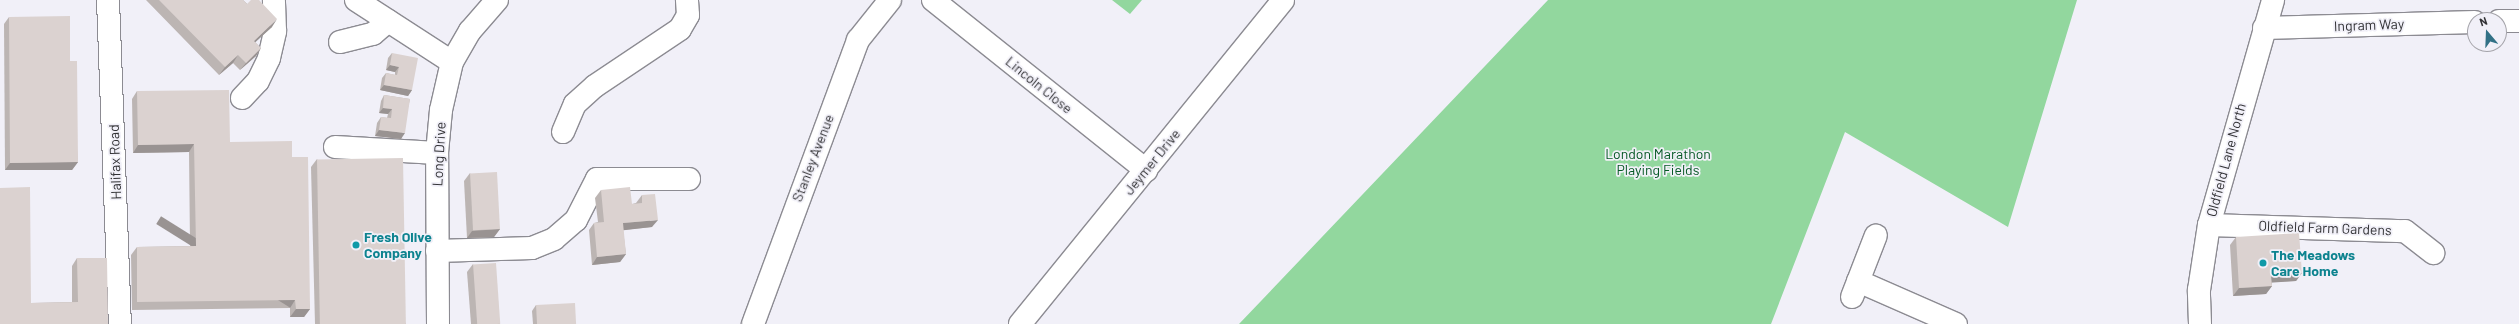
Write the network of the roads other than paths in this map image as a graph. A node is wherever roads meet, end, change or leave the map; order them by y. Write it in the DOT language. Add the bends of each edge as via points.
graph roads {
  1 [pos="108,0"];
  2 [pos="274,0"];
  3 [pos="356,0"];
  4 [pos="497,0"];
  5 [pos="687,0"];
  6 [pos="890,0"];
  7 [pos="933,0"];
  8 [pos="1283,0"];
  9 [pos="2273,0"];
  10 [pos="388,21"];
  11 [pos="2507,21"];
  12 [pos="2519,21"];
  13 [pos="2467,22"];
  14 [pos="2264,28"];
  15 [pos="340,42"];
  16 [pos="452,62"];
  17 [pos="242,98"];
  18 [pos="563,132"];
  19 [pos="335,147"];
  20 [pos="437,153"];
  21 [pos="1146,170"];
  22 [pos="689,179"];
  23 [pos="2209,225"];
  24 [pos="1876,235"];
  25 [pos="437,251"];
  26 [pos="2433,252"];
  27 [pos="120,324"];
  28 [pos="438,324"];
  29 [pos="753,324"];
  30 [pos="1020,324"];
  31 [pos="1956,324"];
  32 [pos="2200,324"];
  1 -- 27 [label="street, Halifax Road"];
  2 -- 17 [label="street" via="276,31 269,58 258,81"];
  3 -- 10 [label="street"];
  4 -- 16 [label="street, Long Drive" via="470,31"];
  5 -- 18 [label="street" via="688,15 680,29 595,86 575,104"];
  6 -- 29 [label="street, Stanley Avenue" via="858,40"];
  7 -- 21 [label="street, Lincoln Close"];
  8 -- 21 [label="street, Jeymer Drive"];
  9 -- 14 [label="street, Oldfield Lane North"];
  10 -- 15 [label="street" via="373,34"];
  10 -- 16 [label="street"];
  11 -- 12 [label="street"];
  13 -- 14 [label="street, Ingram Way"];
  14 -- 23 [label="street, Oldfield Lane North"];
  16 -- 20 [label="street, Long Drive" via="441,110"];
  19 -- 20 [label="street"];
  20 -- 25 [label="street, Long Drive"];
  21 -- 30 [label="street, Jeymer Drive"];
  22 -- 25 [label="street" via="597,179 576,220 532,253"];
  23 -- 26 [label="street, Oldfield Farm Gardens" via="2405,231"];
  23 -- 32 [label="street, Oldfield Lane North" via="2199,290"];
  24 -- 31 [label="street" via="1855,289"];
  25 -- 28 [label="street, Long Drive"];
}
